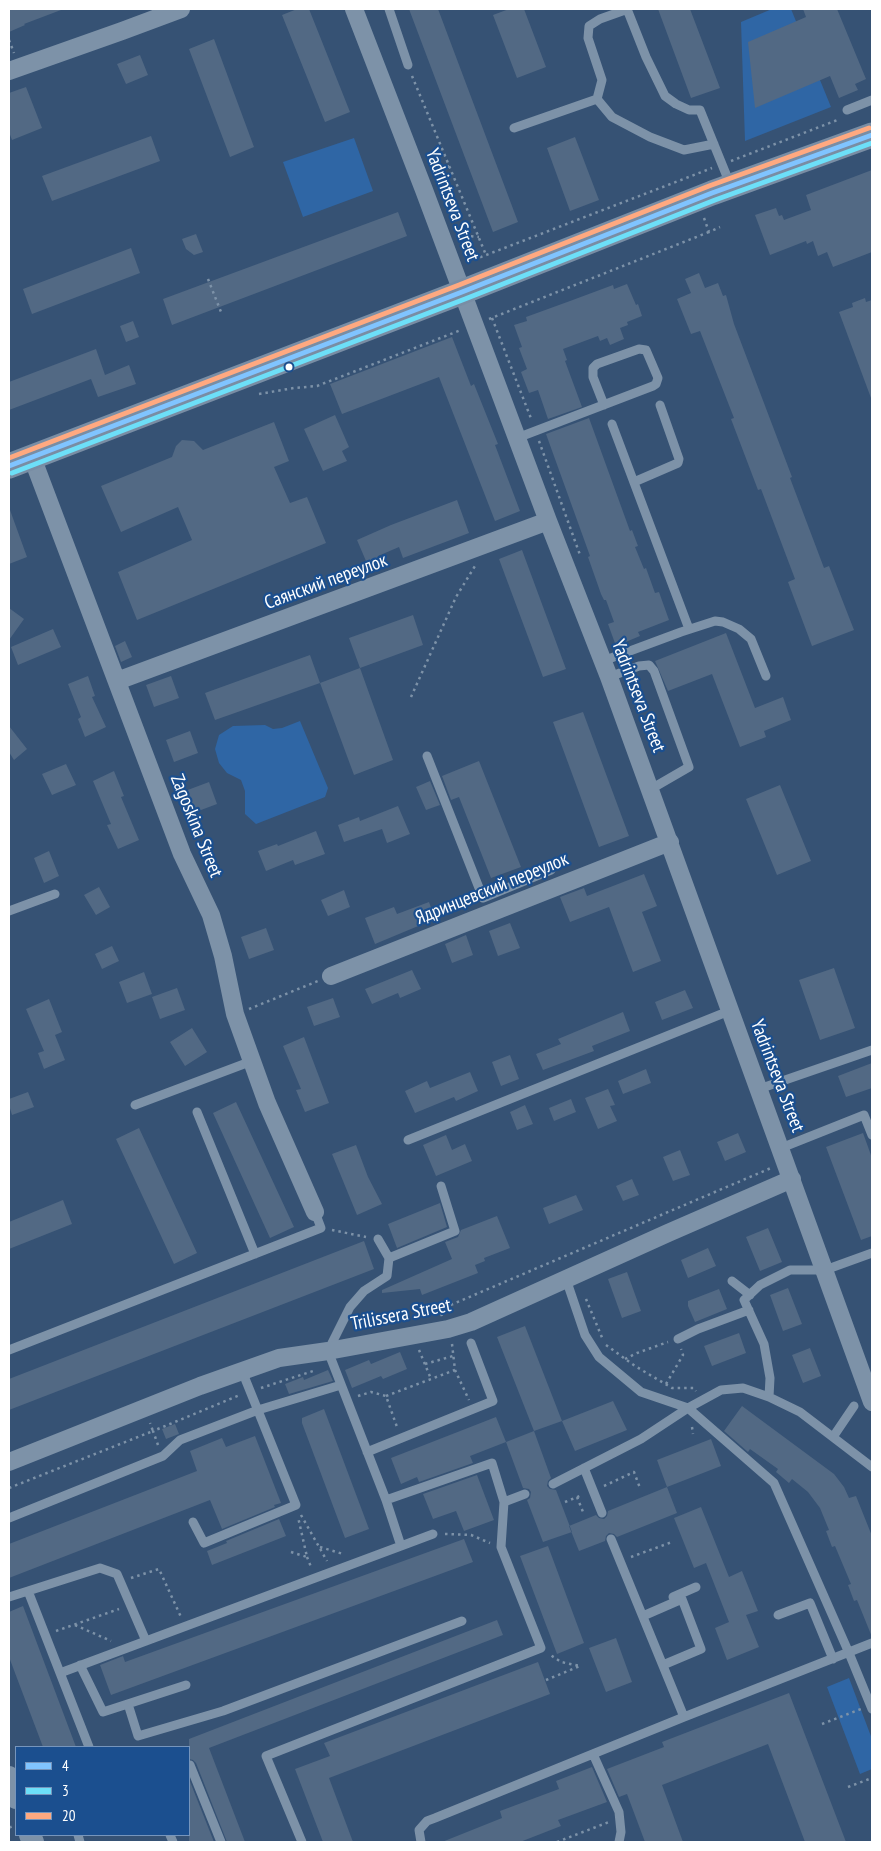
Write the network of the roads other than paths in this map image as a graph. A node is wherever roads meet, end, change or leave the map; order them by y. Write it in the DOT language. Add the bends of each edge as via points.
graph roads {
  1 [pos="181,9"];
  2 [pos="354,9"];
  3 [pos="389,9"];
  4 [pos="628,9"];
  5 [pos="408,65"];
  6 [pos="9,71"];
  7 [pos="596,99"];
  8 [pos="872,100"];
  9 [pos="846,113"];
  10 [pos="514,128"];
  11 [pos="872,135"];
  12 [pos="714,144"];
  13 [pos="726,171"];
  14 [pos="462,292"];
  15 [pos="604,405"];
  16 [pos="660,406"];
  17 [pos="612,424"];
  18 [pos="517,438"];
  19 [pos="32,457"];
  20 [pos="9,466"];
  21 [pos="634,482"];
  22 [pos="548,522"];
  23 [pos="689,629"];
  24 [pos="606,669"];
  25 [pos="766,676"];
  26 [pos="117,681"];
  27 [pos="427,756"];
  28 [pos="650,789"];
  29 [pos="670,842"];
  30 [pos="551,870"];
  31 [pos="55,894"];
  32 [pos="9,911"];
  33 [pos="331,976"];
  34 [pos="729,1011"];
  35 [pos="872,1050"];
  36 [pos="252,1061"];
  37 [pos="759,1089"];
  38 [pos="135,1105"];
  39 [pos="197,1112"];
  40 [pos="872,1136"];
  41 [pos="408,1140"];
  42 [pos="781,1148"];
  43 [pos="792,1180"];
  44 [pos="441,1186"];
  45 [pos="318,1220"];
  46 [pos="378,1239"];
  47 [pos="872,1253"];
  48 [pos="255,1254"];
  49 [pos="388,1258"];
  50 [pos="825,1270"];
  51 [pos="566,1279"];
  52 [pos="732,1282"];
  53 [pos="750,1295"];
  54 [pos="749,1310"];
  55 [pos="678,1339"];
  56 [pos="471,1343"];
  57 [pos="9,1350"];
  58 [pos="331,1358"];
  59 [pos="242,1371"];
  60 [pos="341,1385"];
  61 [pos="769,1397"];
  62 [pos="872,1402"];
  63 [pos="854,1406"];
  64 [pos="688,1408"];
  65 [pos="258,1410"];
  66 [pos="833,1437"];
  67 [pos="367,1452"];
  68 [pos="9,1462"];
  69 [pos="872,1467"];
  70 [pos="584,1468"];
  71 [pos="553,1484"];
  72 [pos="525,1494"];
  73 [pos="386,1500"];
  74 [pos="504,1502"];
  75 [pos="602,1513"];
  76 [pos="9,1518"];
  77 [pos="193,1522"];
  78 [pos="433,1534"];
  79 [pos="612,1539"];
  80 [pos="401,1546"];
  81 [pos="696,1587"];
  82 [pos="28,1591"];
  83 [pos="9,1597"];
  84 [pos="642,1614"];
  85 [pos="778,1615"];
  86 [pos="462,1621"];
  87 [pos="146,1641"];
  88 [pos="872,1643"];
  89 [pos="849,1653"];
  90 [pos="833,1659"];
  91 [pos="663,1665"];
  92 [pos="80,1666"];
  93 [pos="60,1673"];
  94 [pos="186,1685"];
  95 [pos="128,1704"];
  96 [pos="871,1707"];
  97 [pos="684,1717"];
  98 [pos="89,1746"];
  99 [pos="593,1754"];
  100 [pos="190,1765"];
  101 [pos="9,1777"];
  102 [pos="15,1795"];
  103 [pos="221,1842"];
  104 [pos="302,1842"];
  105 [pos="421,1842"];
  106 [pos="619,1842"];
  1 -- 6 [label="street"];
  2 -- 14 [label="street, Yadrintseva Street"];
  3 -- 5 [label="lane"];
  4 -- 7 [label="lane" via="589,26 588,38 602,80"];
  4 -- 12 [label="lane" via="665,96 689,110 700,110"];
  7 -- 10 [label="lane"];
  7 -- 12 [label="lane" via="612,118 650,138 684,150"];
  8 -- 9 [label="lane"];
  11 -- 13 [label="main road"];
  12 -- 13 [label="lane"];
  13 -- 14 [label="main road"];
  14 -- 18 [label="street, Yadrintseva Street"];
  14 -- 19 [label="main road"];
  15 -- 15 [label="lane" via="656,384 658,378 646,350 639,349 593,368 593,377"];
  15 -- 18 [label="lane"];
  16 -- 21 [label="lane" via="678,463"];
  17 -- 21 [label="lane"];
  18 -- 22 [label="street, Yadrintseva Street"];
  19 -- 20 [label="main road"];
  19 -- 26 [label="street, Zagoskina Street"];
  21 -- 23 [label="lane"];
  22 -- 24 [label="street, Yadrintseva Street"];
  22 -- 26 [label="street, Саянский переулок"];
  23 -- 24 [label="lane"];
  23 -- 25 [label="lane" via="715,621 739,629 751,639"];
  24 -- 28 [label="street, Yadrintseva Street"];
  24 -- 28 [label="lane" via="649,665 654,671 689,767"];
  26 -- 36 [label="street, Zagoskina Street" via="182,854 211,915 235,1014"];
  27 -- 30 [label="lane" via="483,898"];
  28 -- 29 [label="street, Yadrintseva Street"];
  29 -- 33 [label="street, Ядринцевский переулок"];
  29 -- 34 [label="street, Yadrintseva Street"];
  31 -- 32 [label="lane"];
  34 -- 37 [label="street, Yadrintseva Street"];
  34 -- 41 [label="lane"];
  35 -- 37 [label="lane"];
  36 -- 38 [label="lane"];
  36 -- 45 [label="street, Zagoskina Street"];
  37 -- 42 [label="street, Yadrintseva Street"];
  39 -- 48 [label="lane"];
  40 -- 42 [label="lane" via="864,1115"];
  42 -- 43 [label="street, Yadrintseva Street"];
  43 -- 50 [label="street, Yadrintseva Street"];
  43 -- 51 [label="street, Trilissera Street"];
  44 -- 49 [label="lane" via="455,1231"];
  45 -- 48 [label="lane"];
  46 -- 49 [label="lane"];
  47 -- 50 [label="lane"];
  48 -- 57 [label="lane"];
  49 -- 58 [label="lane" via="387,1276 364,1291 350,1307"];
  50 -- 53 [label="lane" via="790,1270"];
  50 -- 62 [label="street, Yadrintseva Street"];
  51 -- 58 [label="street, Trilissera Street" via="471,1322"];
  51 -- 64 [label="lane" via="585,1335 599,1357 641,1392"];
  52 -- 53 [label="lane"];
  53 -- 54 [label="lane" via="744,1300"];
  54 -- 55 [label="lane"];
  54 -- 61 [label="lane" via="764,1344 770,1378"];
  56 -- 67 [label="lane" via="493,1402"];
  58 -- 59 [label="street, Trilissera Street" via="279,1358"];
  58 -- 60 [label="lane"];
  59 -- 65 [label="lane"];
  59 -- 68 [label="street, Trilissera Street"];
  60 -- 65 [label="lane"];
  60 -- 67 [label="lane"];
  61 -- 64 [label="lane" via="743,1388 721,1390"];
  61 -- 66 [label="lane" via="800,1412"];
  63 -- 66 [label="lane"];
  64 -- 70 [label="lane" via="641,1439"];
  64 -- 89 [label="lane" via="774,1482"];
  65 -- 76 [label="lane" via="180,1440 163,1456"];
  65 -- 77 [label="lane" via="296,1505 204,1542"];
  66 -- 69 [label="lane"];
  67 -- 73 [label="lane"];
  70 -- 71 [label="lane"];
  70 -- 75 [label="lane"];
  72 -- 74 [label="lane"];
  73 -- 74 [label="lane" via="492,1463"];
  73 -- 80 [label="lane"];
  74 -- 104 [label="lane" via="501,1547 541,1648 266,1756"];
  78 -- 80 [label="lane"];
  79 -- 84 [label="lane"];
  80 -- 87 [label="lane"];
  81 -- 84 [label="lane"];
  82 -- 83 [label="lane"];
  82 -- 87 [label="lane" via="100,1568 117,1574"];
  82 -- 93 [label="lane"];
  84 -- 91 [label="lane"];
  84 -- 91 [label="lane" via="682,1600 701,1649"];
  85 -- 90 [label="lane" via="810,1603"];
  86 -- 95 [label="lane" via="223,1711 138,1736"];
  87 -- 92 [label="lane"];
  88 -- 89 [label="lane"];
  89 -- 90 [label="lane"];
  89 -- 96 [label="lane"];
  90 -- 97 [label="lane"];
  91 -- 97 [label="lane"];
  92 -- 93 [label="lane"];
  92 -- 95 [label="lane" via="103,1712"];
  93 -- 98 [label="lane"];
  94 -- 95 [label="lane"];
  97 -- 99 [label="lane"];
  99 -- 105 [label="lane" via="428,1821 419,1830"];
  99 -- 106 [label="lane" via="619,1812"];
  100 -- 103 [label="lane"];
  101 -- 102 [label="street"];
}
